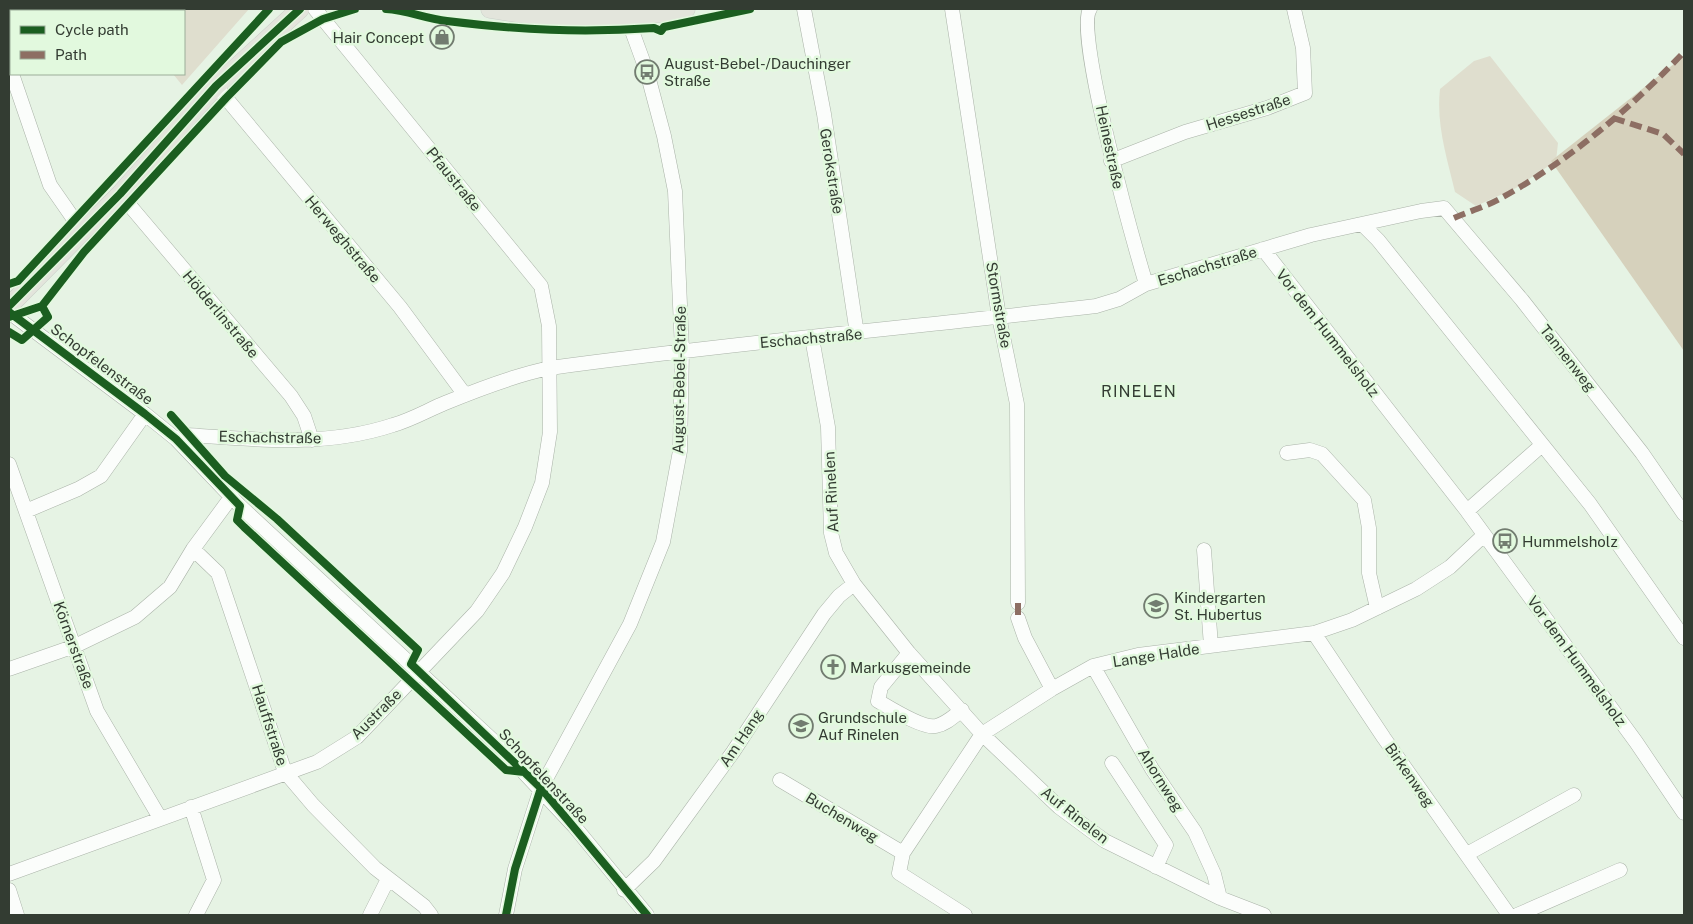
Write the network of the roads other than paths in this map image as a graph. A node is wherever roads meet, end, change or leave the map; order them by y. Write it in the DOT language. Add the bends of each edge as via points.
graph roads {
  1 [pos="300,9"];
  2 [pos="315,9"];
  3 [pos="490,9"];
  4 [pos="686,9"];
  5 [pos="804,9"];
  6 [pos="952,9"];
  7 [pos="1090,9"];
  8 [pos="1294,9"];
  9 [pos="626,13"];
  10 [pos="12,75"];
  11 [pos="216,86"];
  12 [pos="1111,161"];
  13 [pos="120,194"];
  14 [pos="1444,208"];
  15 [pos="1363,224"];
  16 [pos="82,231"];
  17 [pos="1263,249"];
  18 [pos="1146,284"];
  19 [pos="9,306"];
  20 [pos="9,312"];
  21 [pos="999,317"];
  22 [pos="857,334"];
  23 [pos="812,338"];
  24 [pos="682,350"];
  25 [pos="550,368"];
  26 [pos="464,395"];
  27 [pos="146,414"];
  28 [pos="176,439"];
  29 [pos="312,440"];
  30 [pos="1542,444"];
  31 [pos="1288,453"];
  32 [pos="9,464"];
  33 [pos="232,496"];
  34 [pos="26,511"];
  35 [pos="1467,511"];
  36 [pos="1684,514"];
  37 [pos="1484,536"];
  38 [pos="194,549"];
  39 [pos="1204,550"];
  40 [pos="854,584"];
  41 [pos="1018,603"];
  42 [pos="1377,608"];
  43 [pos="1018,618"];
  44 [pos="1314,633"];
  45 [pos="1684,638"];
  46 [pos="75,646"];
  47 [pos="1211,646"];
  48 [pos="909,653"];
  49 [pos="1093,666"];
  50 [pos="9,669"];
  51 [pos="419,671"];
  52 [pos="1052,688"];
  53 [pos="962,710"];
  54 [pos="982,734"];
  55 [pos="1112,763"];
  56 [pos="286,772"];
  57 [pos="780,780"];
  58 [pos="541,788"];
  59 [pos="1574,795"];
  60 [pos="191,807"];
  61 [pos="1684,814"];
  62 [pos="160,818"];
  63 [pos="904,853"];
  64 [pos="1467,854"];
  65 [pos="1156,867"];
  66 [pos="1620,870"];
  67 [pos="9,874"];
  68 [pos="388,879"];
  69 [pos="9,890"];
  70 [pos="624,890"];
  71 [pos="1220,898"];
  72 [pos="17,915"];
  73 [pos="196,915"];
  74 [pos="370,915"];
  75 [pos="431,915"];
  76 [pos="506,915"];
  77 [pos="647,915"];
  78 [pos="965,915"];
  79 [pos="1264,915"];
  80 [pos="1509,915"];
  81 [pos="1518,915"];
  1 -- 11 [label="main road"];
  2 -- 25 [label="street, Pfaustraße" via="541,286 550,326"];
  3 -- 9 [label="main road" via="580,17"];
  4 -- 9 [label="main road"];
  5 -- 22 [label="street, Gerokstraße" via="824,114"];
  6 -- 21 [label="street, Stormstraße"];
  7 -- 12 [label="street, Heinestraße" via="1087,35"];
  8 -- 12 [label="street, Hessestraße" via="1303,48 1305,93 1267,108 1185,132"];
  9 -- 24 [label="street, August-Bebel-Straße" via="647,72 675,191"];
  10 -- 16 [label="street" via="50,185"];
  11 -- 13 [label="main road"];
  11 -- 26 [label="street, Herweghstraße" via="400,308"];
  12 -- 18 [label="street, Heinestraße"];
  13 -- 16 [label="main road"];
  13 -- 29 [label="street, Hölderlinstraße" via="291,396 304,416"];
  14 -- 15 [label="street, Eschachstraße"];
  14 -- 36 [label="street, Tannenweg" via="1642,453"];
  15 -- 17 [label="street, Eschachstraße"];
  15 -- 30 [label="street"];
  16 -- 19 [label="main road"];
  17 -- 18 [label="street, Eschachstraße"];
  17 -- 35 [label="street, Vor dem Hummelsholz"];
  18 -- 21 [label="street, Eschachstraße" via="1119,299 1096,306"];
  20 -- 27 [label="street, Schopfelenstraße"];
  21 -- 22 [label="street, Eschachstraße"];
  21 -- 41 [label="street, Stormstraße" via="1017,404"];
  22 -- 23 [label="street, Eschachstraße"];
  23 -- 24 [label="street, Eschachstraße"];
  23 -- 40 [label="street, Auf Rinelen" via="828,427 831,533 836,553"];
  24 -- 25 [label="street, Eschachstraße"];
  24 -- 58 [label="street, August-Bebel-Straße" via="680,451 663,542 630,624"];
  25 -- 26 [label="street, Eschachstraße"];
  25 -- 51 [label="street, Austraße" via="550,432 542,483 525,527 503,573 477,610"];
  26 -- 29 [label="street, Eschachstraße" via="392,426"];
  27 -- 28 [label="street, Schopfelenstraße"];
  27 -- 34 [label="street" via="101,476"];
  28 -- 29 [label="street, Eschachstraße" via="188,435"];
  28 -- 33 [label="street, Schopfelenstraße"];
  30 -- 35 [label="street"];
  30 -- 45 [label="street" via="1590,504"];
  31 -- 42 [label="street" via="1310,450 1322,454 1364,500 1369,528 1369,573"];
  32 -- 34 [label="street, Körnerstraße"];
  33 -- 38 [label="street"];
  33 -- 51 [label="street, Schopfelenstraße"];
  34 -- 46 [label="street, Körnerstraße"];
  35 -- 37 [label="street, Vor dem Hummelsholz"];
  37 -- 42 [label="street, Lange Halde" via="1450,566 1416,589"];
  37 -- 61 [label="street, Vor dem Hummelsholz" via="1636,742"];
  38 -- 46 [label="street" via="170,587 135,617"];
  38 -- 56 [label="street, Hauffstraße" via="218,574"];
  39 -- 47 [label="street"];
  40 -- 48 [label="street, Auf Rinelen"];
  40 -- 70 [label="street, Am Hang" via="824,614 733,752 654,861"];
  42 -- 44 [label="street, Lange Halde"];
  43 -- 52 [label="street"];
  44 -- 47 [label="street, Lange Halde"];
  44 -- 64 [label="street, Birkenweg"];
  46 -- 50 [label="street"];
  46 -- 62 [label="street, Körnerstraße" via="97,711"];
  47 -- 49 [label="street, Lange Halde" via="1138,655"];
  48 -- 53 [label="street, Auf Rinelen"];
  48 -- 53 [label="street" via="881,687 878,701 933,727 945,724"];
  49 -- 52 [label="street, Lange Halde"];
  49 -- 71 [label="street, Ahornweg" via="1152,769 1195,832 1214,874"];
  51 -- 56 [label="street, Austraße" via="357,737 317,762"];
  51 -- 58 [label="street, Schopfelenstraße"];
  52 -- 54 [label="street, Lange Halde"];
  53 -- 54 [label="street, Auf Rinelen"];
  54 -- 63 [label="street, Lange Halde"];
  54 -- 65 [label="street, Auf Rinelen" via="1059,807 1105,842"];
  55 -- 65 [label="street" via="1166,846"];
  56 -- 60 [label="street, Austraße"];
  56 -- 68 [label="street, Hauffstraße" via="313,805"];
  57 -- 63 [label="street, Buchenweg"];
  58 -- 70 [label="street, Schopfelenstraße"];
  58 -- 76 [label="street, August-Bebel-Straße" via="515,869"];
  59 -- 64 [label="street"];
  60 -- 62 [label="street, Austraße"];
  60 -- 73 [label="street" via="214,880"];
  62 -- 67 [label="street, Austraße"];
  63 -- 78 [label="street, Lange Halde" via="899,873"];
  64 -- 80 [label="street, Birkenweg"];
  65 -- 71 [label="street, Auf Rinelen"];
  66 -- 81 [label="street"];
  68 -- 74 [label="street"];
  68 -- 75 [label="street, Hauffstraße"];
  69 -- 72 [label="street"];
  70 -- 77 [label="street, Schopfelenstraße"];
  71 -- 79 [label="street, Auf Rinelen"];
}
